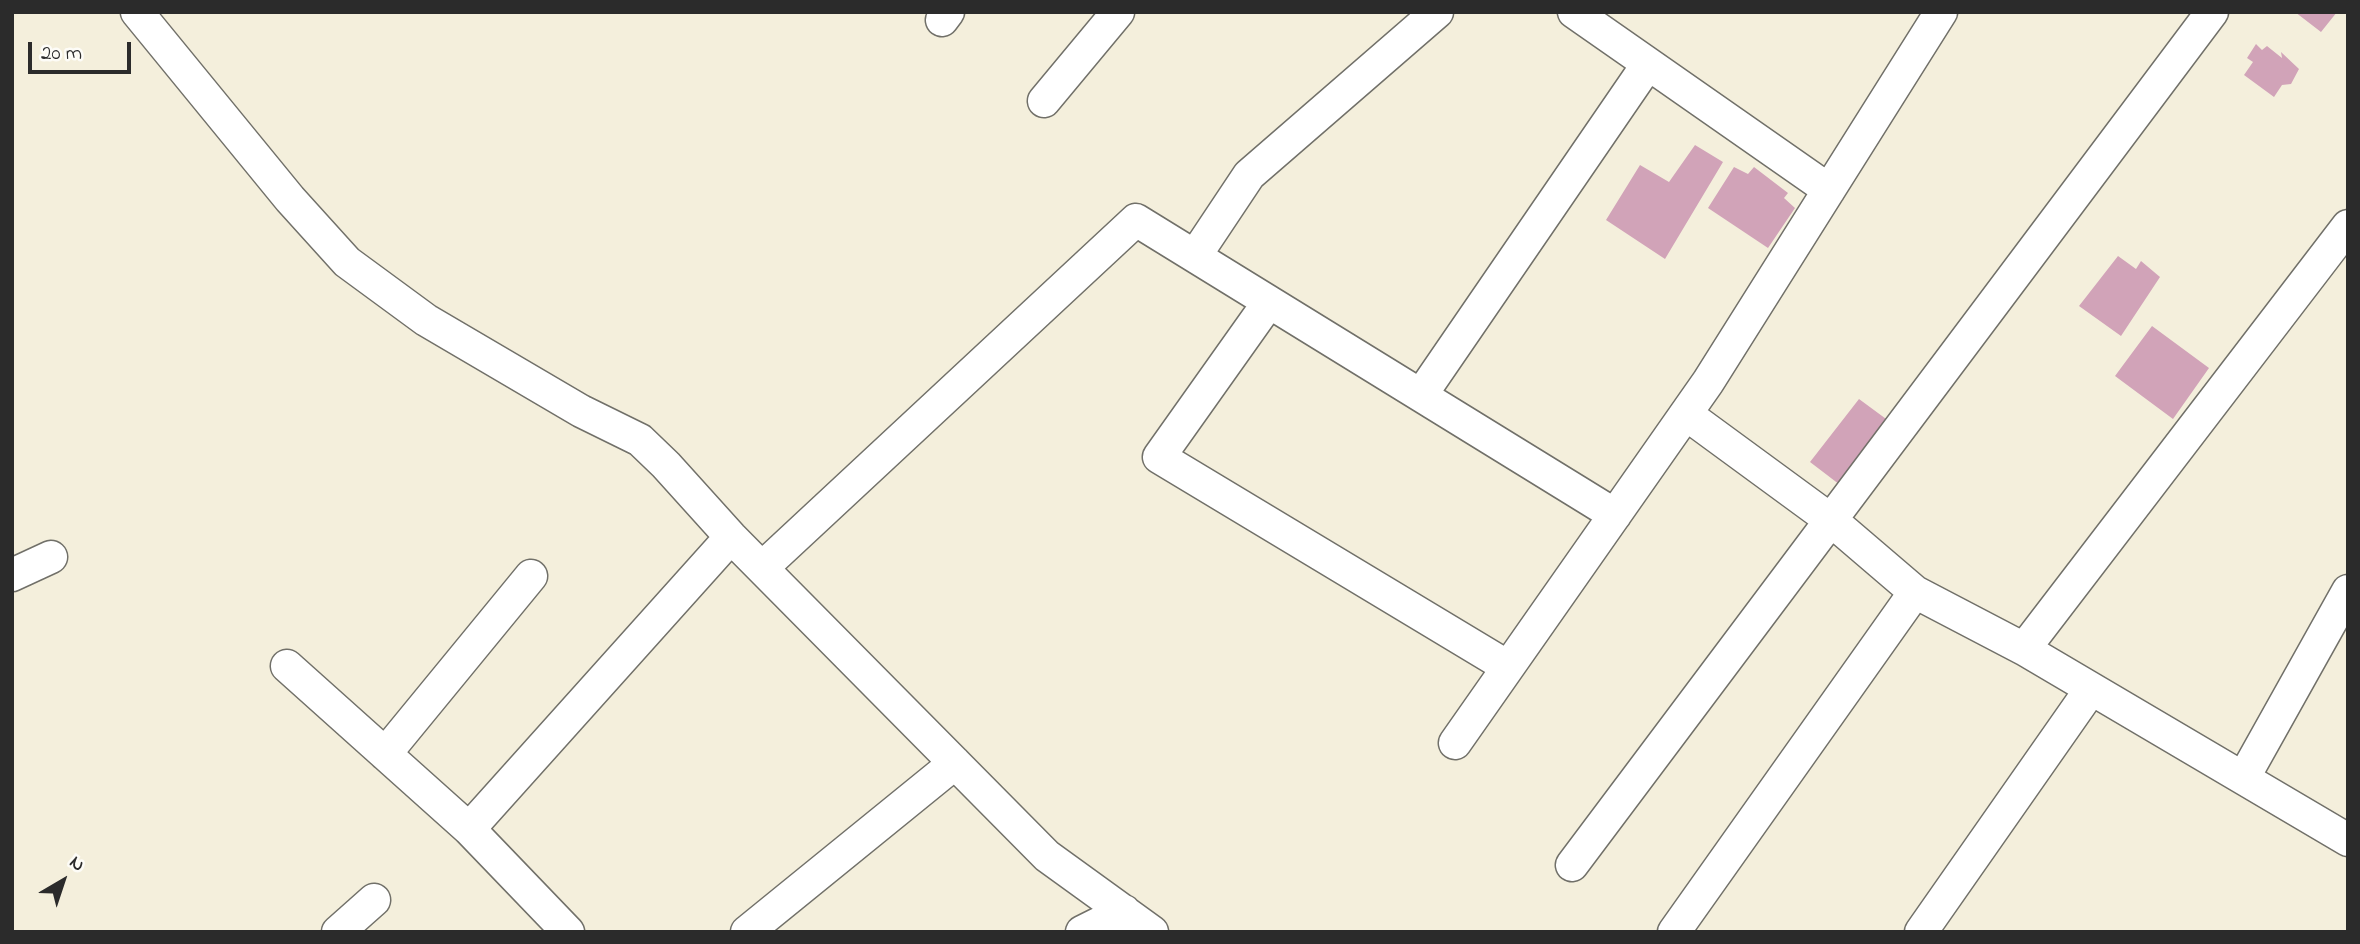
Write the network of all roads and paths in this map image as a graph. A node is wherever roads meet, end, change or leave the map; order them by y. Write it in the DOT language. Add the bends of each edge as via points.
graph roads {
  1 [pos="137,12"];
  2 [pos="1118,12"];
  3 [pos="1437,12"];
  4 [pos="1574,12"];
  5 [pos="1941,12"];
  6 [pos="2212,12"];
  7 [pos="1648,64"];
  8 [pos="1044,101"];
  9 [pos="1829,190"];
  10 [pos="2348,226"];
  11 [pos="1195,256"];
  12 [pos="1269,302"];
  13 [pos="1421,395"];
  14 [pos="1686,414"];
  15 [pos="1615,515"];
  16 [pos="1832,521"];
  17 [pos="731,537"];
  18 [pos="51,557"];
  19 [pos="762,568"];
  20 [pos="12,575"];
  21 [pos="531,576"];
  22 [pos="2348,591"];
  23 [pos="1915,592"];
  24 [pos="2024,649"];
  25 [pos="286,666"];
  26 [pos="1508,667"];
  27 [pos="2091,689"];
  28 [pos="1454,743"];
  29 [pos="385,754"];
  30 [pos="955,763"];
  31 [pos="2244,777"];
  32 [pos="469,829"];
  33 [pos="2348,839"];
  34 [pos="1572,865"];
  35 [pos="374,900"];
  36 [pos="1124,911"];
  37 [pos="338,932"];
  38 [pos="568,932"];
  39 [pos="747,932"];
  40 [pos="1082,932"];
  41 [pos="1152,932"];
  42 [pos="1674,932"];
  43 [pos="1921,932"];
  1 -- 17 [label="street" via="347,262 426,320 581,411 640,440"];
  2 -- 8 [label="street"];
  3 -- 11 [label="street" via="1249,175"];
  4 -- 7 [label="street"];
  5 -- 9 [label="street"];
  6 -- 16 [label="street"];
  7 -- 9 [label="street"];
  7 -- 13 [label="street"];
  9 -- 14 [label="street"];
  10 -- 24 [label="street"];
  11 -- 12 [label="street"];
  11 -- 19 [label="street" via="1136,220"];
  12 -- 13 [label="street"];
  12 -- 26 [label="street" via="1159,457"];
  13 -- 15 [label="street"];
  14 -- 15 [label="street"];
  14 -- 16 [label="street"];
  15 -- 26 [label="street"];
  16 -- 23 [label="street"];
  16 -- 34 [label="street"];
  17 -- 19 [label="street"];
  17 -- 32 [label="street"];
  18 -- 20 [label="street"];
  19 -- 30 [label="street"];
  21 -- 29 [label="street"];
  22 -- 31 [label="street"];
  23 -- 24 [label="street"];
  23 -- 42 [label="street"];
  24 -- 27 [label="street"];
  25 -- 29 [label="street"];
  26 -- 28 [label="street"];
  27 -- 31 [label="street"];
  27 -- 43 [label="street"];
  29 -- 32 [label="street"];
  30 -- 36 [label="street" via="1047,856"];
  30 -- 39 [label="street"];
  31 -- 33 [label="street"];
  32 -- 38 [label="street"];
  35 -- 37 [label="street"];
  36 -- 40 [label="street"];
  36 -- 41 [label="street"];
}
